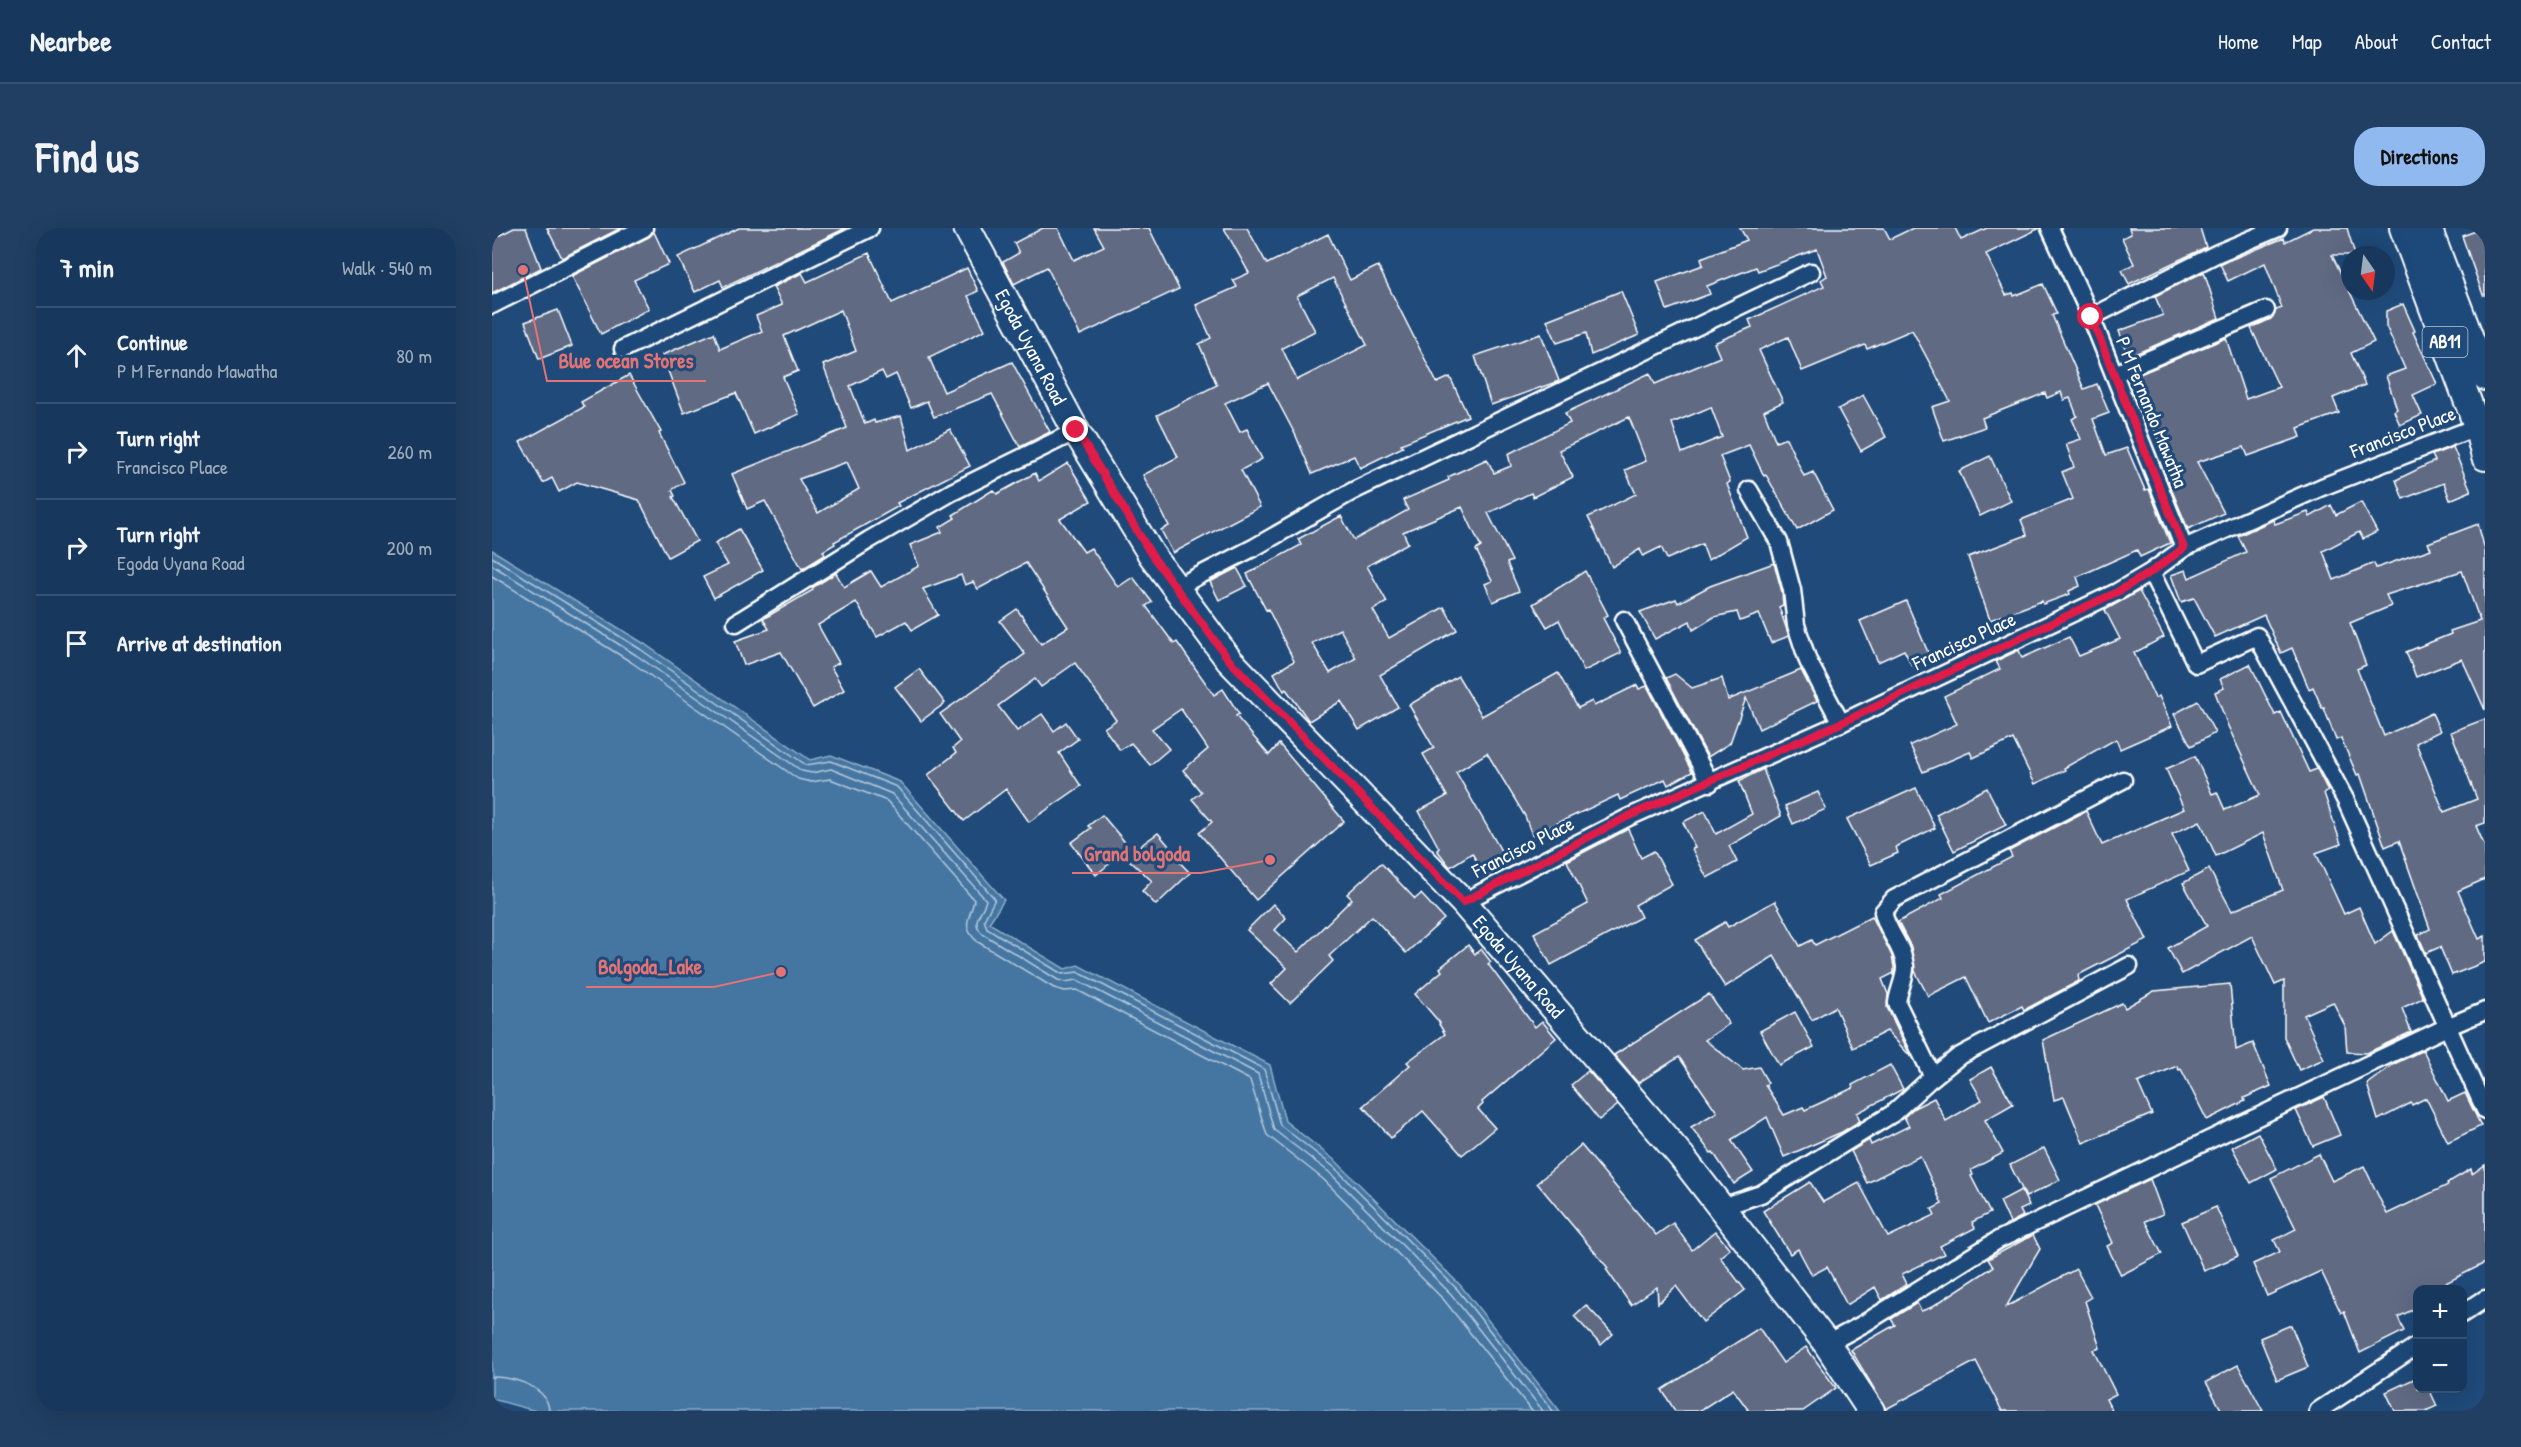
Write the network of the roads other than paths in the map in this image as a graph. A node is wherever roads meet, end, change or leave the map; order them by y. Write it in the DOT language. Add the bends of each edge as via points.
graph roads {
  1 [pos="644,228"];
  2 [pos="870,228"];
  3 [pos="967,228"];
  4 [pos="2050,228"];
  5 [pos="2278,228"];
  6 [pos="2403,228"];
  7 [pos="2428,228"];
  8 [pos="1811,272"];
  9 [pos="492,305"];
  10 [pos="2266,310"];
  11 [pos="2091,317"];
  12 [pos="623,349"];
  13 [pos="2114,374"];
  14 [pos="2485,377"];
  15 [pos="2481,425"];
  16 [pos="1076,430"];
  17 [pos="2485,456"];
  18 [pos="1749,490"];
  19 [pos="2184,548"];
  20 [pos="2151,572"];
  21 [pos="1175,588"];
  22 [pos="1624,621"];
  23 [pos="736,623"];
  24 [pos="1841,723"];
  25 [pos="2123,780"];
  26 [pos="1710,783"];
  27 [pos="1463,902"];
  28 [pos="2129,966"];
  29 [pos="2485,1011"];
  30 [pos="2447,1027"];
  31 [pos="1933,1077"];
  32 [pos="2485,1110"];
  33 [pos="1722,1207"];
  34 [pos="2485,1299"];
  35 [pos="2467,1311"];
  36 [pos="1827,1344"];
  37 [pos="2413,1348"];
  38 [pos="1871,1411"];
  39 [pos="2318,1411"];
  1 -- 9 [label="street"];
  2 -- 12 [label="street"];
  3 -- 16 [label="main road, Egoda Uyana Road"];
  4 -- 11 [label="street, P M Fernando Mawatha"];
  5 -- 11 [label="street" via="2218,253"];
  6 -- 15 [label="main road, AB11"];
  7 -- 14 [label="main road, AB11"];
  8 -- 21 [label="street" via="1353,491"];
  10 -- 13 [label="street"];
  11 -- 13 [label="street, P M Fernando Mawatha"];
  13 -- 19 [label="street, P M Fernando Mawatha"];
  15 -- 17 [label="main road, AB11"];
  15 -- 19 [label="street, Francisco Place" via="2322,487"];
  16 -- 21 [label="main road, Egoda Uyana Road"];
  16 -- 23 [label="street" via="952,492"];
  18 -- 24 [label="street" via="1779,542 1792,590 1796,625 1808,660"];
  19 -- 20 [label="street, Francisco Place"];
  20 -- 24 [label="street, Francisco Place" via="2117,592"];
  20 -- 30 [label="street" via="2196,664 2257,636 2346,801"];
  21 -- 27 [label="main road, Egoda Uyana Road" via="1229,660"];
  22 -- 26 [label="street"];
  24 -- 26 [label="street, Francisco Place"];
  25 -- 31 [label="street" via="1894,898 1884,912 1886,926 1902,953 1905,968 1897,1003"];
  26 -- 27 [label="street, Francisco Place" via="1629,816"];
  27 -- 33 [label="main road, Egoda Uyana Road"];
  28 -- 31 [label="street" via="1958,1057"];
  29 -- 30 [label="street"];
  30 -- 32 [label="street"];
  30 -- 36 [label="street" via="1998,1240"];
  31 -- 33 [label="street" via="1892,1114 1761,1194"];
  33 -- 36 [label="main road, Egoda Uyana Road"];
  34 -- 35 [label="street"];
  36 -- 38 [label="main road, Egoda Uyana Road"];
  37 -- 39 [label="street"];
}
